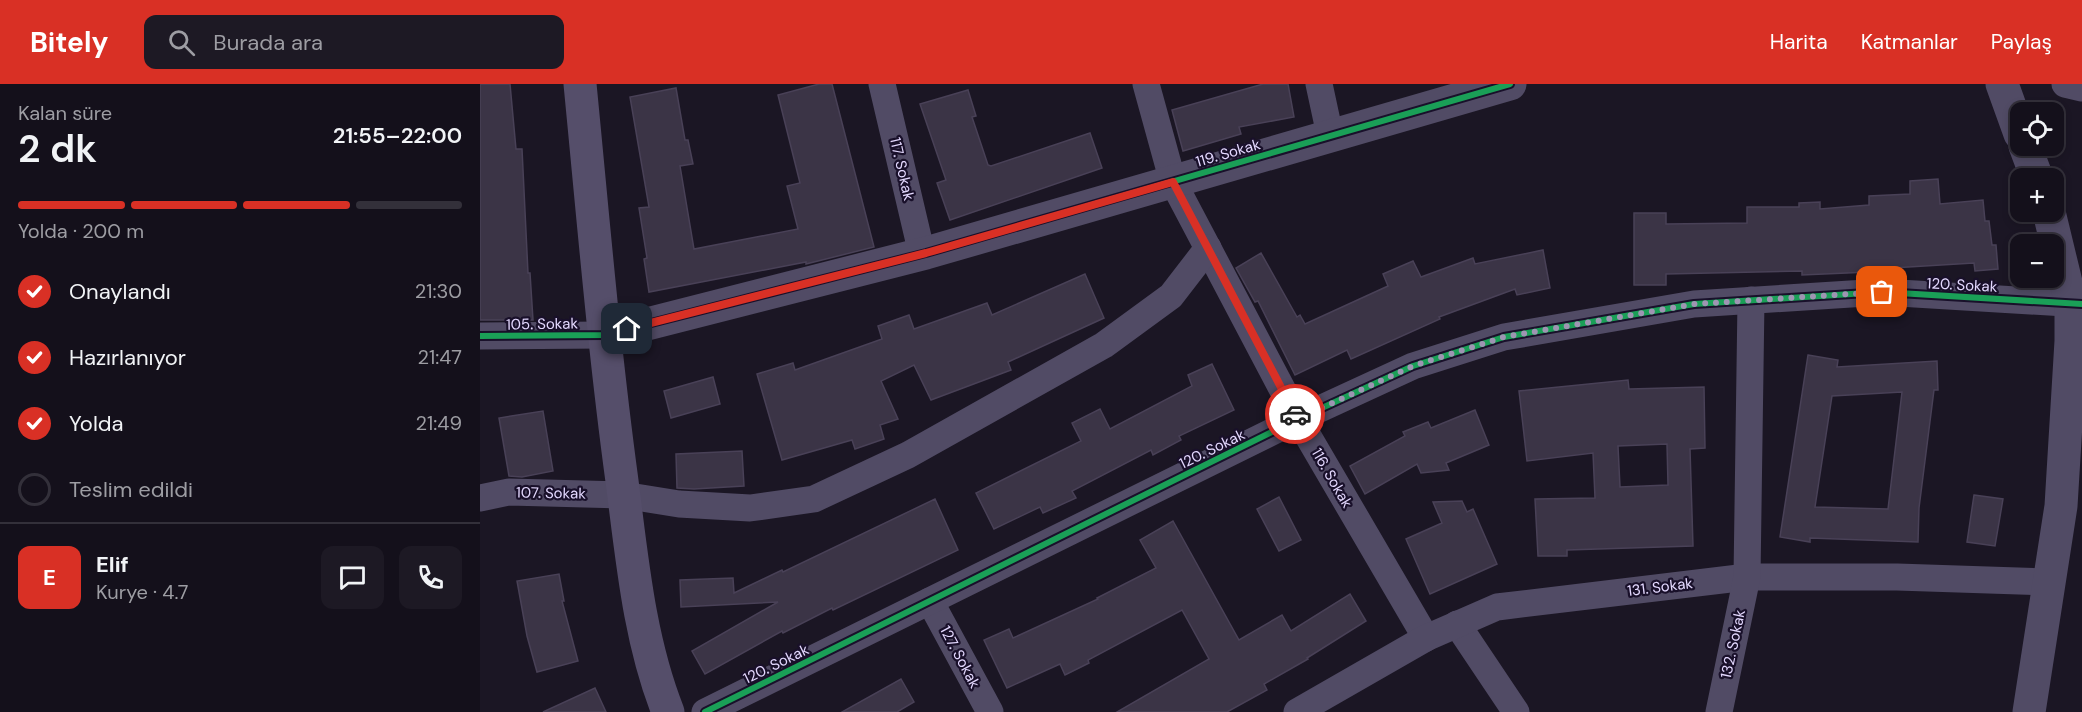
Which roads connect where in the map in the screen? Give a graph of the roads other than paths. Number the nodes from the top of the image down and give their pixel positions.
1 (580, 84) edge
2 (882, 84) edge
3 (1146, 84) edge
4 (1319, 84) edge
5 (1510, 84) edge
6 (2002, 84) edge
7 (2065, 84) edge
8 (2082, 87) edge
9 (1435, 94) edge
10 (2010, 106) edge
11 (1330, 135) junction
12 (1173, 182) junction
13 (2052, 222) edge
14 (1208, 248) junction
15 (922, 254) junction
16 (1751, 300) junction
17 (2077, 304) edge
18 (604, 335) junction
19 (480, 336) edge
20 (1298, 419) junction
21 (623, 495) junction
22 (480, 498) edge
23 (1747, 577) junction
24 (2049, 582) junction
25 (930, 601) junction
26 (1457, 624) junction
27 (1426, 638) junction
28 (668, 712) edge
29 (705, 712) edge
30 (990, 712) edge
31 (1297, 712) edge
32 (1516, 712) edge
33 (1719, 712) edge
34 (2029, 712) edge

1 - 18 main road
2 - 15 street, 117. Sokak
3 - 12 street, 116. Sokak
4 - 11 street
5 - 9 street, 119. Sokak
6 - 10 street
7 - 8 street
9 - 11 street, 119. Sokak
11 - 12 street, 119. Sokak
12 - 14 street, 116. Sokak
12 - 15 street, 119. Sokak
13 - 17 street
14 - 20 street, 116. Sokak
14 - 21 street, 107. Sokak
15 - 18 street, 119. Sokak
16 - 17 street, 120. Sokak
16 - 20 street, 120. Sokak
16 - 23 street, 132. Sokak
17 - 24 street
18 - 19 street, 105. Sokak
18 - 21 main road
20 - 25 street, 120. Sokak
20 - 27 street, 116. Sokak
21 - 22 street, 107. Sokak
21 - 28 main road
23 - 24 street, 131. Sokak
23 - 26 street, 131. Sokak
23 - 33 street, 132. Sokak
24 - 34 street
25 - 29 street, 120. Sokak
25 - 30 street, 127. Sokak
26 - 27 street, 131. Sokak
26 - 32 street
27 - 31 street, 131. Sokak

